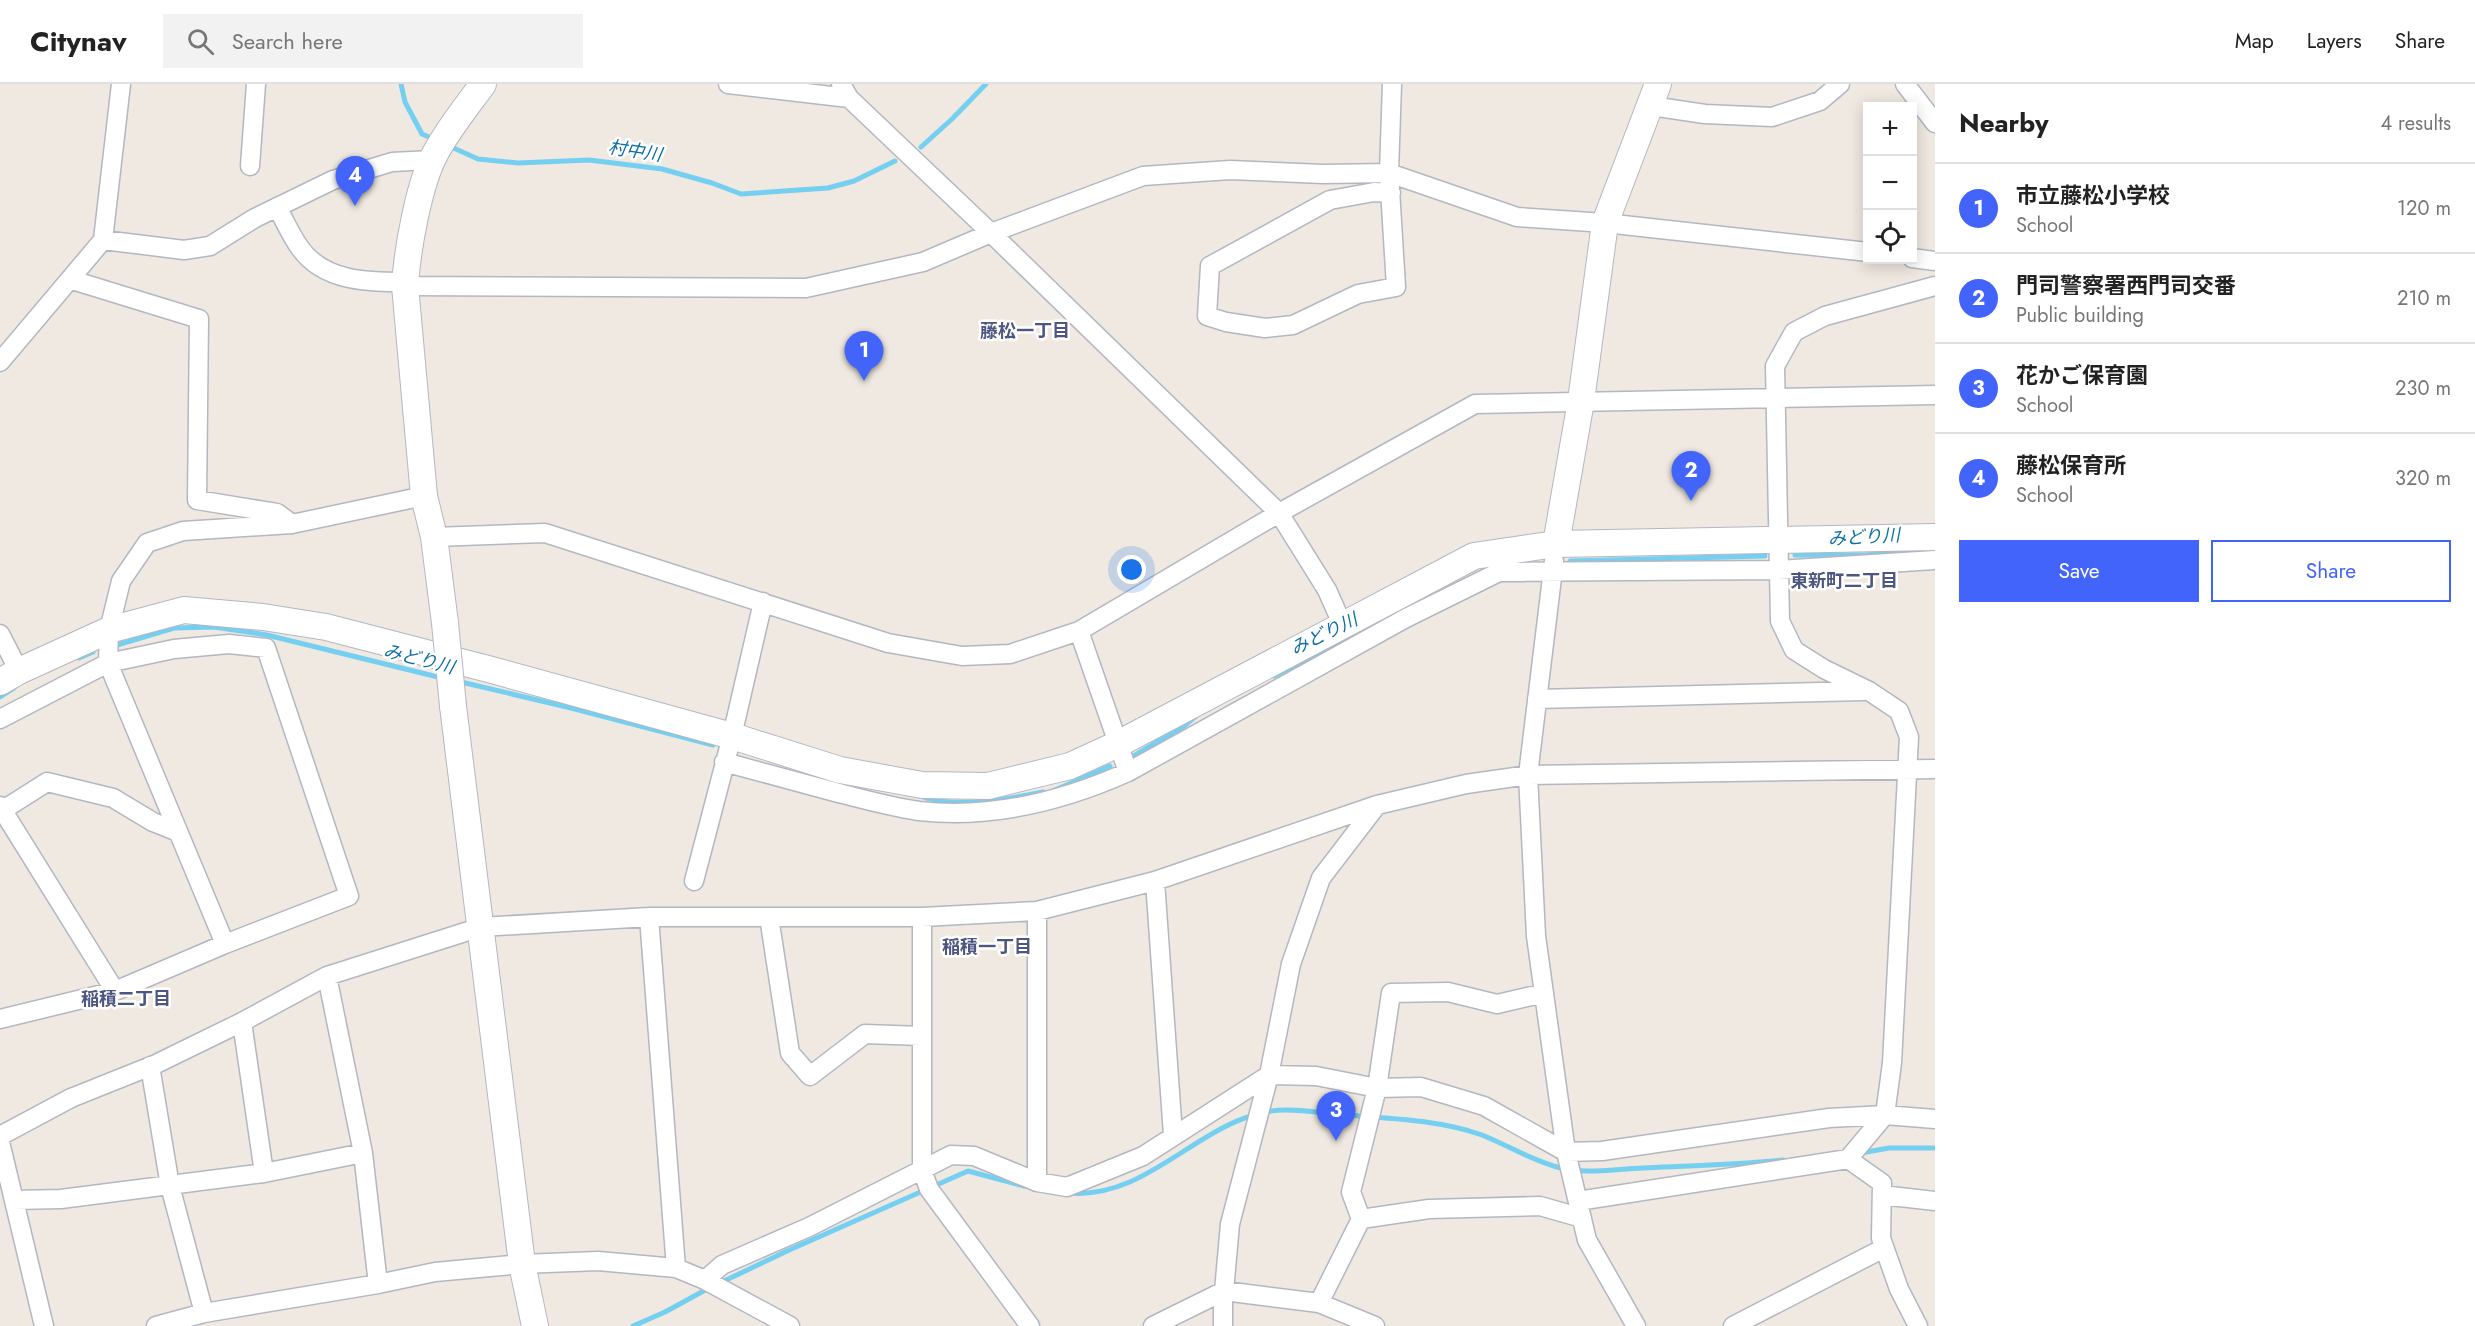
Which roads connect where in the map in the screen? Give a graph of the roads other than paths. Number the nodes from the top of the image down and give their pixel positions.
1 (121, 84) edge
2 (256, 84) edge
3 (483, 84) edge
4 (728, 84) edge
5 (1392, 84) edge
6 (1840, 84) edge
7 (1905, 84) edge
8 (845, 91) edge
9 (1654, 95) edge
10 (1935, 123) edge
11 (439, 148) junction
12 (250, 166) dead end
13 (1389, 173) junction
14 (1391, 192) junction
15 (277, 207) junction
16 (1605, 222) junction
17 (991, 232) junction
18 (104, 240) junction
19 (1863, 251) edge
20 (1917, 259) edge
21 (1935, 261) edge
22 (72, 280) junction
23 (406, 284) junction
24 (1935, 286) edge
25 (0, 362) edge
26 (1935, 395) edge
27 (1776, 399) junction
28 (1581, 401) junction
29 (424, 496) junction
30 (1280, 513) junction
31 (292, 524) junction
32 (435, 537) junction
33 (1935, 537) edge
34 (1779, 540) junction
35 (1556, 544) junction
36 (1935, 560) edge
37 (1778, 570) junction
38 (1553, 571) junction
39 (763, 602) junction
40 (1343, 626) junction
41 (109, 630) junction
42 (1079, 631) junction
43 (0, 634) edge
44 (108, 663) junction
45 (9, 676) edge
46 (1869, 691) junction
47 (1537, 699) junction
48 (0, 719) edge
49 (732, 736) junction
50 (1118, 744) junction
51 (724, 762) junction
52 (1908, 768) junction
53 (1935, 769) edge
54 (1128, 772) junction
55 (1528, 775) junction
56 (1377, 805) junction
57 (1, 808) edge
58 (178, 832) junction
59 (694, 881) dead end
60 (1155, 881) junction
61 (1037, 911) junction
62 (650, 917) junction
63 (769, 917) junction
64 (922, 917) junction
65 (480, 927) junction
66 (225, 944) junction
67 (327, 976) junction
68 (115, 991) junction
69 (1544, 993) junction
70 (0, 1019) edge
71 (242, 1022) junction
72 (922, 1036) junction
73 (150, 1066) junction
74 (1269, 1075) junction
75 (1377, 1088) junction
76 (1885, 1115) junction
77 (1935, 1119) edge
78 (1173, 1135) junction
79 (0, 1136) edge
80 (0, 1142) edge
81 (1566, 1152) junction
82 (363, 1153) junction
83 (1848, 1159) junction
84 (922, 1170) junction
85 (264, 1173) junction
86 (1037, 1182) junction
87 (170, 1186) junction
88 (1882, 1195) junction
89 (14, 1200) junction
90 (1935, 1201) edge
91 (1580, 1209) junction
92 (1361, 1219) junction
93 (1884, 1248) junction
94 (522, 1264) junction
95 (676, 1268) junction
96 (705, 1280) junction
97 (378, 1284) junction
98 (1224, 1292) junction
99 (1319, 1303) junction
100 (204, 1313) junction
101 (1767, 1318) edge
102 (44, 1326) edge
103 (156, 1326) edge
104 (534, 1326) edge
105 (790, 1326) edge
106 (1030, 1326) edge
107 (1153, 1326) edge
108 (1223, 1326) edge
109 (1375, 1326) edge
110 (1636, 1326) edge
111 (1733, 1326) edge
112 (1918, 1326) edge

1 - 18 street
2 - 12 street
3 - 11 street
4 - 8 street
5 - 13 street
6 - 9 street
7 - 10 street
8 - 17 street
9 - 16 street
11 - 15 street
11 - 23 street
13 - 14 street
13 - 16 street
13 - 17 street
14 - 14 street
15 - 18 street
15 - 23 street
16 - 19 street
16 - 28 street
17 - 23 street
17 - 30 street
18 - 22 street
20 - 21 street
22 - 25 street
22 - 31 street
23 - 29 street
24 - 27 street
26 - 27 street
27 - 28 street
27 - 34 street
28 - 30 street
28 - 35 street
29 - 31 street
29 - 32 street
30 - 40 street
30 - 42 street
31 - 41 street
32 - 39 street
32 - 65 street, bridge
33 - 34 street
34 - 35 street
34 - 37 street
35 - 38 street
35 - 40 street
36 - 37 street
37 - 38 street
37 - 46 street
38 - 47 street
38 - 54 street
39 - 42 street
39 - 49 street
40 - 50 street
41 - 44 street
41 - 45 street
41 - 49 street
42 - 50 street
43 - 45 street
44 - 48 street
44 - 58 street
44 - 66 street
46 - 47 street
46 - 52 street
47 - 55 street
49 - 50 street
49 - 51 street
50 - 54 street
51 - 54 street
51 - 59 street
52 - 53 street
52 - 55 street
52 - 76 street
55 - 56 street
55 - 69 street
56 - 60 street
56 - 74 street
57 - 58 street
57 - 68 street
58 - 66 street
60 - 61 street
60 - 78 street
61 - 64 street
61 - 86 street
62 - 63 street
62 - 65 street
62 - 95 street
63 - 64 street
63 - 72 street
64 - 72 street
65 - 67 street
65 - 94 street
66 - 68 street
67 - 71 street
67 - 82 street
68 - 70 street
69 - 75 street
69 - 81 street
71 - 73 street
71 - 85 street
72 - 84 street
73 - 79 street
73 - 87 street
74 - 75 street
74 - 78 street
74 - 98 street
75 - 81 street
75 - 92 street
76 - 77 street
76 - 81 street
76 - 83 street
78 - 86 street
80 - 89 street
81 - 91 street
82 - 85 street
82 - 97 street
83 - 88 street
83 - 91 street
84 - 86 street
84 - 96 street
84 - 106 street
85 - 87 street
87 - 89 street
87 - 100 street
88 - 90 street
88 - 93 street
89 - 102 street
91 - 92 street
91 - 110 street
92 - 99 street
93 - 101 street
93 - 112 street
94 - 95 street
94 - 97 street
94 - 104 street
95 - 96 street
96 - 105 street
97 - 100 street
98 - 99 street
98 - 107 street
98 - 108 street
99 - 109 street
100 - 103 street
101 - 111 street

